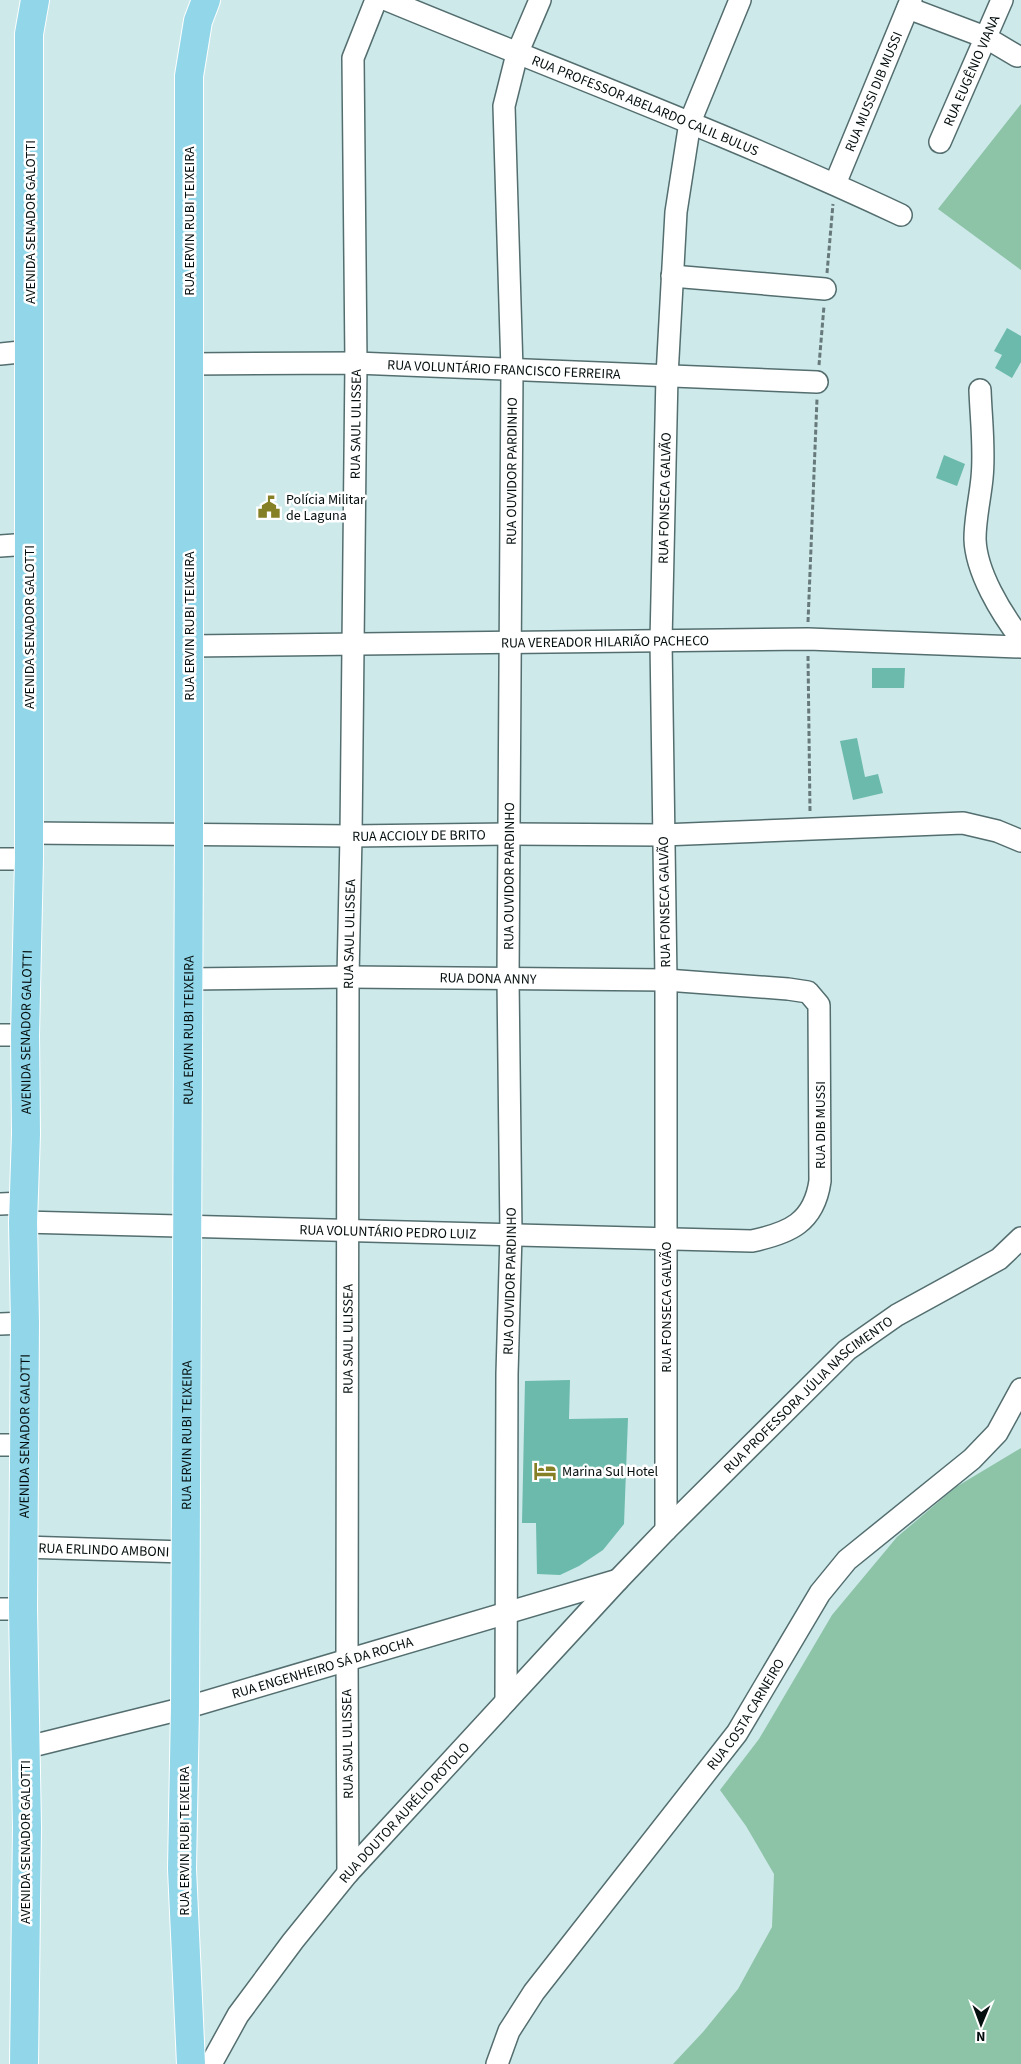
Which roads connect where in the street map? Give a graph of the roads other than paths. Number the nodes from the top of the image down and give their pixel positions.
1 (35, 0) edge
2 (206, 0) edge
3 (376, 0) edge
4 (387, 0) edge
5 (540, 0) edge
6 (740, 0) edge
7 (1002, 0) edge
8 (910, 4) edge
9 (985, 37) junction
10 (517, 54) junction
11 (1017, 56) dead end
12 (690, 122) junction
13 (940, 142) dead end
14 (835, 184) junction
15 (901, 215) dead end
16 (672, 276) junction
17 (825, 289) road end
18 (30, 350) junction
19 (0, 354) edge
20 (189, 364) junction
21 (356, 364) junction
22 (512, 370) junction
23 (668, 376) junction
24 (817, 382) road end
25 (980, 390) dead end
26 (29, 544) junction
27 (0, 546) edge
28 (1021, 639) edge
29 (661, 641) junction
30 (510, 642) junction
31 (352, 644) junction
32 (189, 646) junction
33 (1021, 647) edge
34 (28, 833) junction
35 (509, 834) junction
36 (189, 835) junction
37 (662, 835) junction
38 (351, 836) junction
39 (1021, 841) edge
40 (0, 859) edge
41 (29, 859) junction
42 (348, 977) junction
43 (508, 978) junction
44 (188, 979) junction
45 (666, 980) junction
46 (788, 989) joint
47 (13, 1035) edge
48 (15, 1210) edge
49 (187, 1226) junction
50 (347, 1230) junction
51 (512, 1234) junction
52 (1021, 1238) edge
53 (665, 1240) junction
54 (752, 1242) joint
55 (12, 1324) edge
56 (1021, 1389) edge
57 (12, 1445) edge
58 (666, 1530) junction
59 (23, 1547) junction
60 (185, 1552) junction
61 (618, 1580) junction
62 (11, 1609) edge
63 (505, 1612) junction
64 (347, 1658) junction
65 (506, 1701) junction
66 (185, 1708) junction
67 (24, 1748) junction
68 (348, 1873) junction
69 (24, 2064) edge
70 (191, 2064) edge
71 (211, 2064) edge
72 (497, 2064) edge

1 - 18 main road, AVENIDA SENADOR GALOTTI
2 - 20 main road, RUA ERVIN RUBI TEIXEIRA
3 - 21 street, RUA SAUL ULISSEA
4 - 10 street, RUA PROFESSOR ABELARDO CALIL BULUS
5 - 10 street, RUA OUVIDOR PARDINHO
6 - 12 street, RUA FONSECA GALVÃO
7 - 9 street, RUA EUGÊNIO VIANA
8 - 9 street
8 - 14 street, RUA MUSSI DIB MUSSI
9 - 11 street
9 - 13 street, RUA EUGÊNIO VIANA
10 - 12 street, RUA PROFESSOR ABELARDO CALIL BULUS
10 - 22 street, RUA OUVIDOR PARDINHO
12 - 14 street, RUA PROFESSOR ABELARDO CALIL BULUS
12 - 16 street, RUA FONSECA GALVÃO
14 - 15 street, RUA PROFESSOR ABELARDO CALIL BULUS
16 - 17 street
16 - 23 street, RUA FONSECA GALVÃO
18 - 19 street
18 - 26 main road, AVENIDA SENADOR GALOTTI
20 - 21 street, RUA VOLUNTÁRIO FRANCISCO FERREIRA
20 - 32 main road, RUA ERVIN RUBI TEIXEIRA
21 - 22 street, RUA VOLUNTÁRIO FRANCISCO FERREIRA
21 - 31 street, RUA SAUL ULISSEA
22 - 23 street, RUA VOLUNTÁRIO FRANCISCO FERREIRA
22 - 30 street, RUA OUVIDOR PARDINHO
23 - 24 street, RUA VOLUNTÁRIO FRANCISCO FERREIRA
23 - 29 street, RUA FONSECA GALVÃO
25 - 28 street
26 - 27 street
26 - 34 main road, AVENIDA SENADOR GALOTTI
29 - 30 street, RUA VEREADOR HILARIÃO PACHECO
29 - 33 street, RUA VEREADOR HILARIÃO PACHECO
29 - 37 street, RUA FONSECA GALVÃO
30 - 31 street, RUA VEREADOR HILARIÃO PACHECO
30 - 35 street, RUA OUVIDOR PARDINHO
31 - 32 street, RUA VEREADOR HILARIÃO PACHECO
31 - 38 street, RUA SAUL ULISSEA
32 - 36 main road, RUA ERVIN RUBI TEIXEIRA
34 - 36 street, RUA ACCIOLY DE BRITO
34 - 41 main road, AVENIDA SENADOR GALOTTI
35 - 37 street, RUA ACCIOLY DE BRITO
35 - 38 street, RUA ACCIOLY DE BRITO
35 - 43 street, RUA OUVIDOR PARDINHO
36 - 38 street, RUA ACCIOLY DE BRITO
36 - 44 main road, RUA ERVIN RUBI TEIXEIRA
37 - 39 street, RUA ACCIOLY DE BRITO
37 - 45 street, RUA FONSECA GALVÃO
38 - 42 street, RUA SAUL ULISSEA
40 - 41 street
41 - 47 main road, AVENIDA SENADOR GALOTTI
42 - 43 street, RUA DONA ANNY
42 - 44 street, RUA DONA ANNY
42 - 50 street, RUA SAUL ULISSEA
43 - 45 street, RUA DONA ANNY
43 - 51 street, RUA OUVIDOR PARDINHO
44 - 49 main road, RUA ERVIN RUBI TEIXEIRA
45 - 46 street, RUA DONA ANNY
45 - 53 street, RUA FONSECA GALVÃO
46 - 54 street, RUA DIB MUSSI
47 - 48 main road, AVENIDA SENADOR GALOTTI
48 - 49 street, RUA VOLUNTÁRIO PEDRO LUIZ
48 - 55 main road, AVENIDA SENADOR GALOTTI
49 - 50 street, RUA VOLUNTÁRIO PEDRO LUIZ
49 - 60 main road, RUA ERVIN RUBI TEIXEIRA
50 - 51 street, RUA VOLUNTÁRIO PEDRO LUIZ
50 - 64 street, RUA SAUL ULISSEA
51 - 53 street, RUA VOLUNTÁRIO PEDRO LUIZ
51 - 63 street, RUA OUVIDOR PARDINHO
52 - 58 street, RUA PROFESSORA JÚLIA NASCIMENTO
53 - 54 street, RUA VOLUNTÁRIO PEDRO LUIZ
53 - 58 street, RUA FONSECA GALVÃO
55 - 57 main road, AVENIDA SENADOR GALOTTI
56 - 72 street, RUA COSTA CARNEIRO
57 - 59 main road, AVENIDA SENADOR GALOTTI
58 - 61 street, RUA PROFESSORA JÚLIA NASCIMENTO
59 - 60 street, RUA ERLINDO AMBONI
59 - 62 main road, AVENIDA SENADOR GALOTTI
60 - 66 main road, RUA ERVIN RUBI TEIXEIRA
61 - 63 street, RUA ENGENHEIRO SÁ DA ROCHA
61 - 65 street, RUA DOUTOR AURÉLIO ROTOLO
62 - 67 main road, AVENIDA SENADOR GALOTTI
63 - 64 street, RUA ENGENHEIRO SÁ DA ROCHA
63 - 65 street, RUA OUVIDOR PARDINHO
64 - 66 street, RUA ENGENHEIRO SÁ DA ROCHA
64 - 68 street, RUA SAUL ULISSEA
65 - 68 street, RUA DOUTOR AURÉLIO ROTOLO
66 - 67 street, RUA ENGENHEIRO SÁ DA ROCHA
66 - 70 main road, RUA ERVIN RUBI TEIXEIRA
67 - 69 main road, AVENIDA SENADOR GALOTTI
68 - 71 street, RUA DOUTOR AURÉLIO ROTOLO

